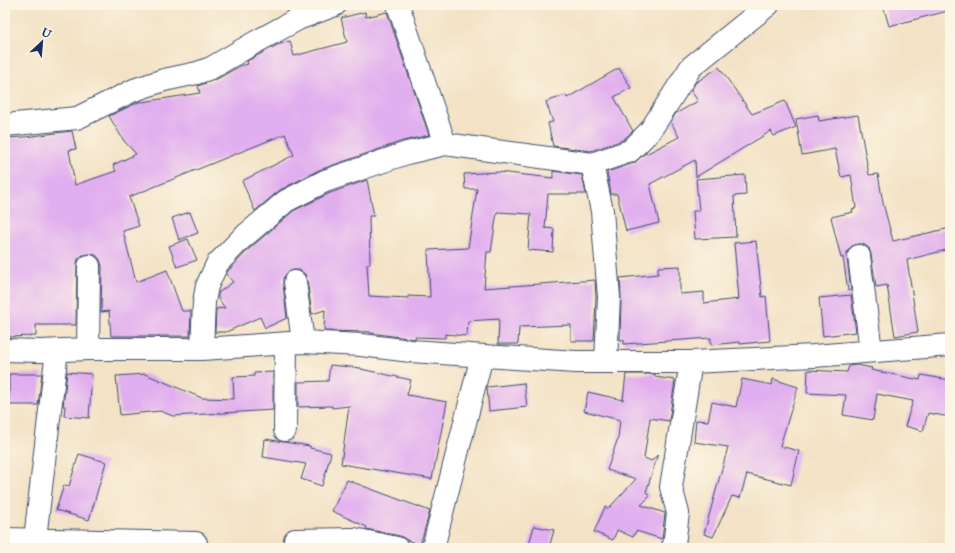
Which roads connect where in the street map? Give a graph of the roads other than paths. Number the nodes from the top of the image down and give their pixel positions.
1 (335, 5) edge
2 (398, 5) edge
3 (768, 5) edge
4 (5, 125) edge
5 (446, 144) junction
6 (592, 164) junction
7 (860, 256) dead end
8 (89, 266) dead end
9 (295, 282) dead end
10 (295, 343) junction
11 (950, 345) edge
12 (88, 349) junction
13 (202, 349) junction
14 (5, 350) edge
15 (57, 350) junction
16 (871, 351) junction
17 (482, 356) junction
18 (606, 362) junction
19 (690, 362) junction
20 (285, 430) dead end
21 (5, 539) edge
22 (35, 539) junction
23 (295, 540) dead end
24 (196, 543) dead end
25 (353, 544) edge
26 (676, 547) edge
27 (397, 548) edge
28 (433, 548) edge

1 - 4 street
2 - 5 street
3 - 6 street
5 - 6 street
5 - 13 street
6 - 18 street
7 - 16 street
8 - 12 street
9 - 10 street
10 - 13 street
10 - 17 street
10 - 20 street
11 - 16 street
12 - 13 street
12 - 15 street
14 - 15 street
15 - 22 street
16 - 19 street
17 - 18 street
17 - 28 street
18 - 19 street
19 - 26 street
21 - 22 street
22 - 24 street
23 - 25 street
25 - 27 street

